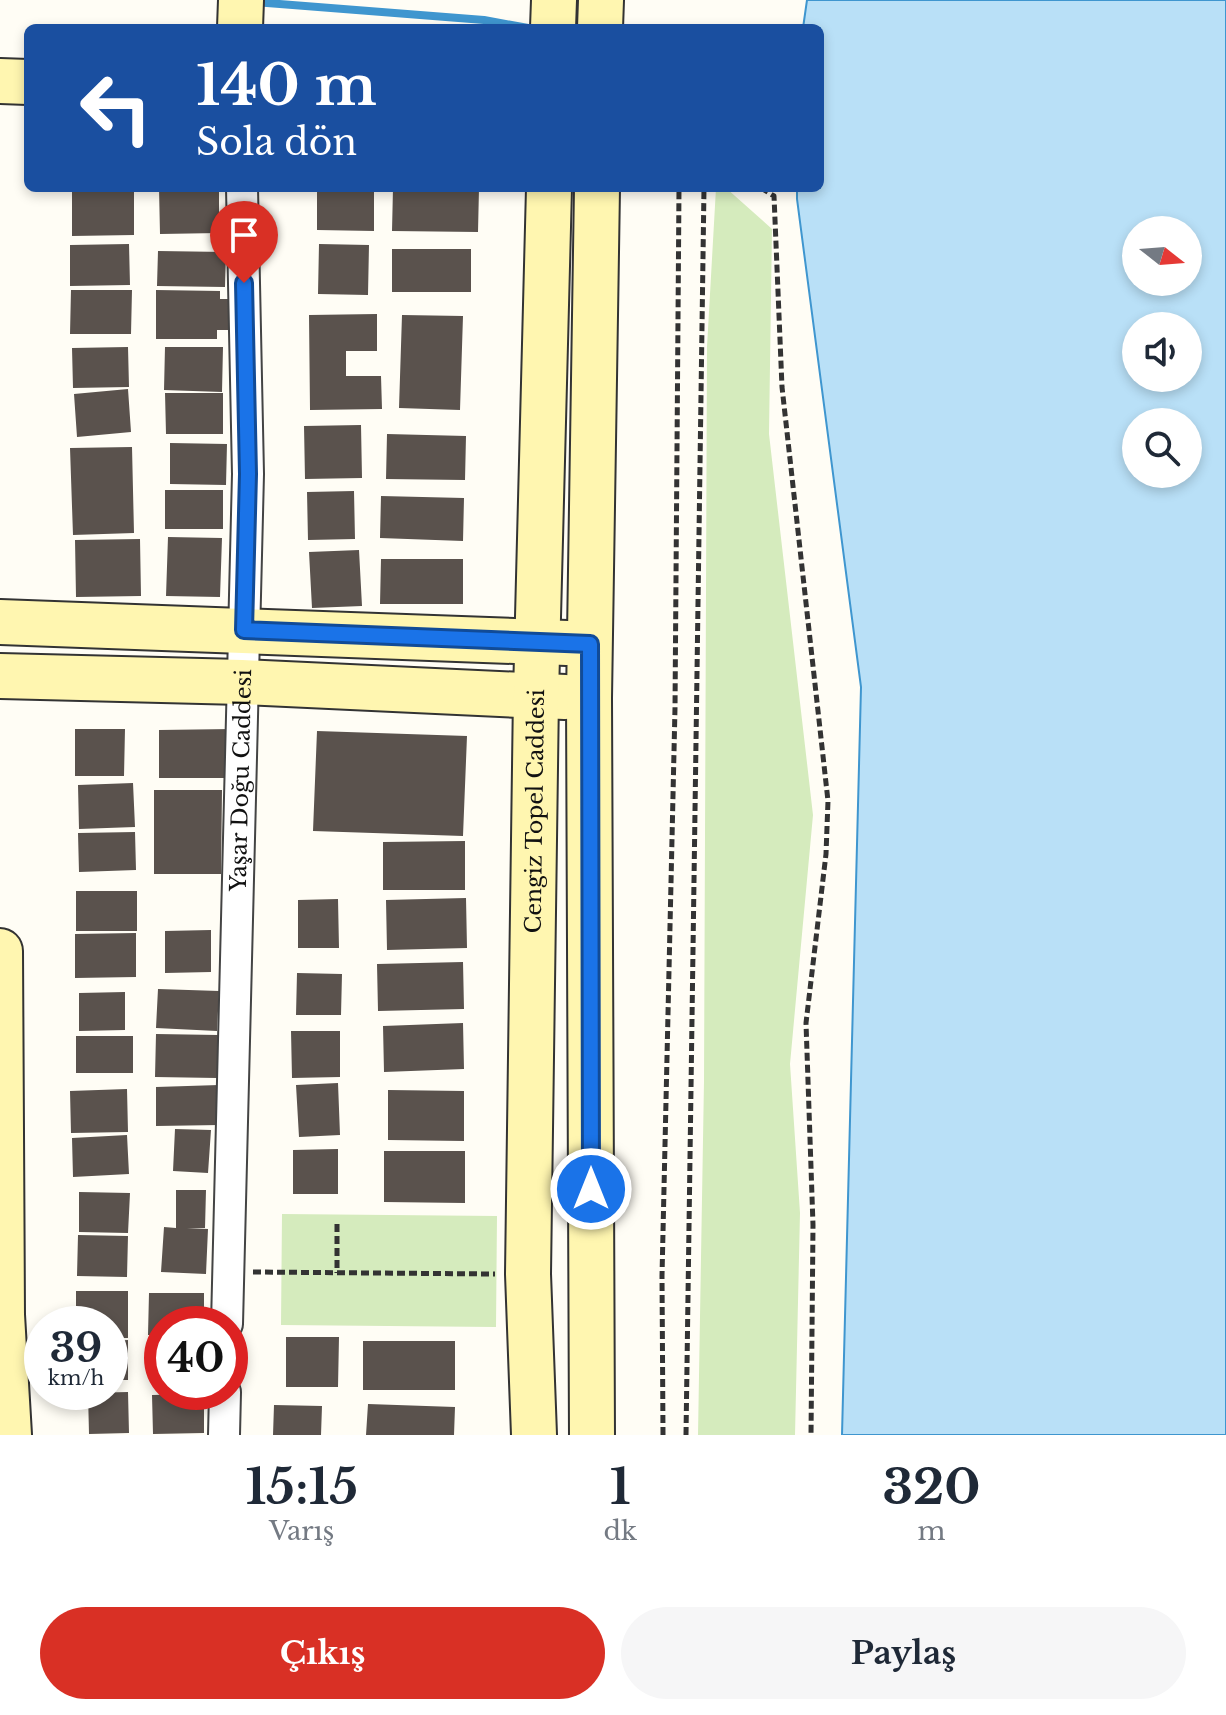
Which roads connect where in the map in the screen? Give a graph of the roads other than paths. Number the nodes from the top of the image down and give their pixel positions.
1 (241, 0) edge
2 (554, 0) edge
3 (601, 0) edge
4 (240, 24) edge
5 (553, 24) edge
6 (600, 24) edge
7 (0, 81) edge
8 (24, 82) edge
9 (242, 192) edge
10 (549, 192) edge
11 (597, 192) edge
12 (0, 622) edge
13 (244, 630) junction
14 (537, 642) junction
15 (590, 644) junction
16 (0, 676) edge
17 (242, 682) junction
18 (536, 695) junction
19 (589, 698) junction
20 (0, 951) edge
21 (1, 1122) edge
22 (227, 1306) edge
23 (1, 1316) edge
24 (225, 1410) edge
25 (9, 1435) edge
26 (224, 1435) edge
27 (534, 1435) edge
28 (592, 1435) edge

1 - 4 street
2 - 5 street
3 - 6 street
7 - 8 street
9 - 13 street, Yaşar Doğu Caddesi
10 - 14 street, Cengiz Topel Caddesi
11 - 15 street
12 - 13 street
13 - 14 street
13 - 17 street, Yaşar Doğu Caddesi
14 - 15 street
14 - 18 street, Cengiz Topel Caddesi
15 - 19 street
16 - 17 street
17 - 18 street
17 - 22 street, Yaşar Doğu Caddesi
18 - 19 street
18 - 27 street, Cengiz Topel Caddesi
19 - 28 street
20 - 21 street
21 - 23 street
23 - 25 street
24 - 26 street

